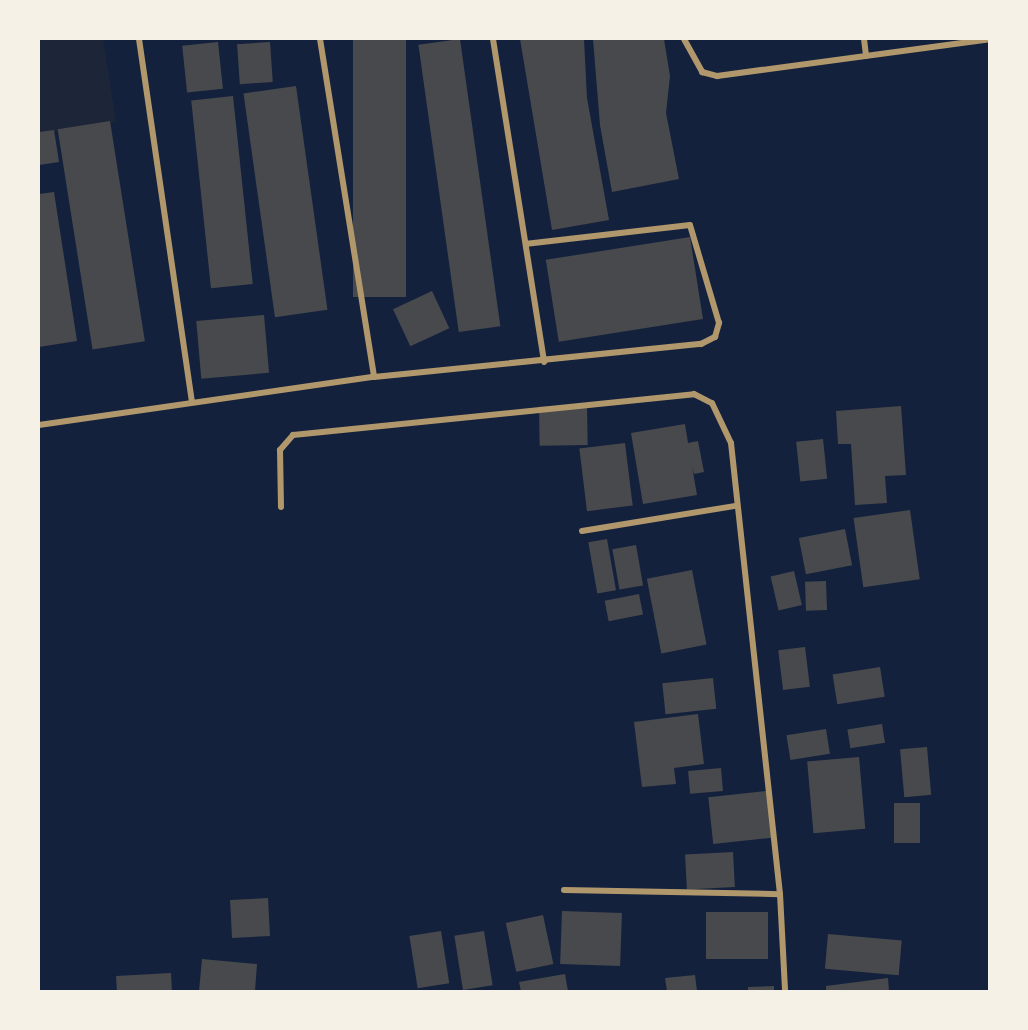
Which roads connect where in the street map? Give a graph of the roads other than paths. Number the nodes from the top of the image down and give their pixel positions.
1 (140, 39) edge
2 (320, 39) edge
3 (493, 39) edge
4 (684, 39) edge
5 (864, 39) edge
6 (989, 39) edge
7 (866, 56) junction
8 (527, 244) junction
9 (544, 362) junction
10 (374, 376) junction
11 (192, 401) junction
12 (39, 425) edge
13 (734, 506) junction
14 (281, 507) dead end
15 (582, 531) dead end
16 (564, 890) dead end
17 (780, 894) junction
18 (785, 991) edge

1 - 11 street
2 - 10 street
3 - 8 street
4 - 7 street
5 - 7 street
6 - 7 street
8 - 9 street
8 - 9 street
9 - 10 street
10 - 11 street
11 - 12 street
13 - 14 street
13 - 15 street
13 - 17 street
16 - 17 street
17 - 18 street

